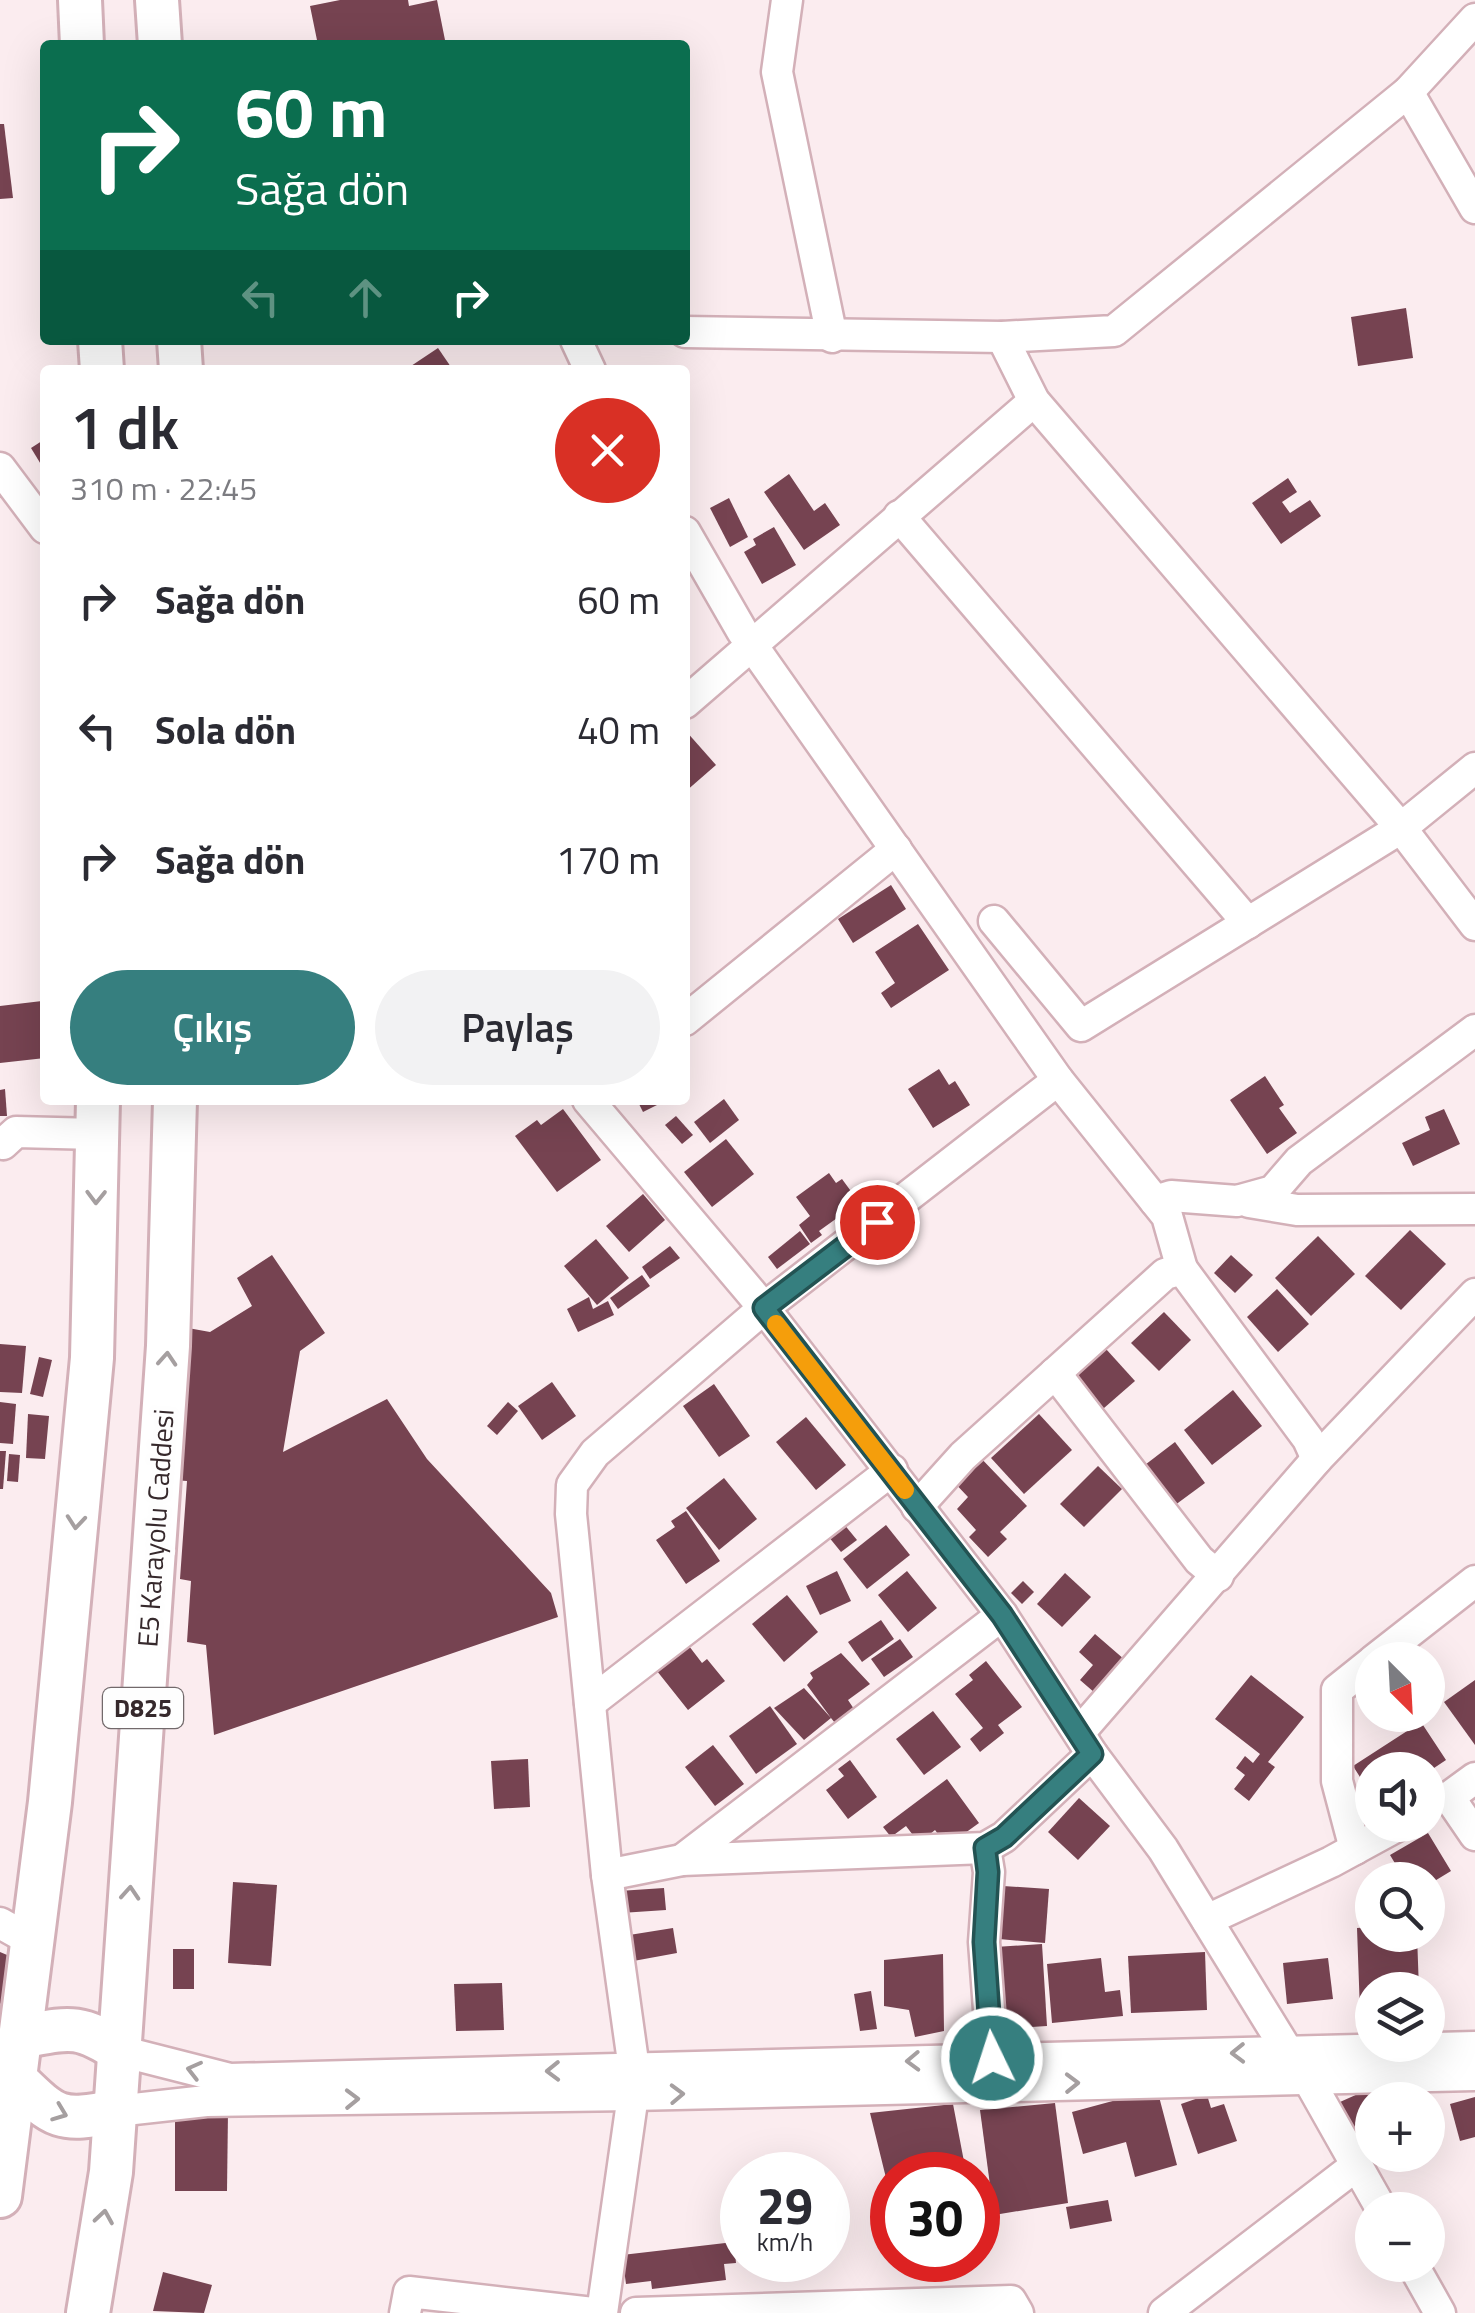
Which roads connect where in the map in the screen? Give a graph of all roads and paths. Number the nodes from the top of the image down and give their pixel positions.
1 (80, 0) edge
2 (157, 0) edge
3 (786, 0) edge
4 (1475, 19) edge
5 (82, 40) edge
6 (160, 40) edge
7 (1408, 92) junction
8 (1475, 208) edge
9 (690, 332) edge
10 (832, 337) junction
11 (1002, 337) junction
12 (1034, 401) junction
13 (0, 468) edge
14 (899, 516) junction
15 (40, 521) edge
16 (690, 541) edge
17 (752, 646) junction
18 (690, 699) edge
19 (1475, 768) edge
20 (1402, 828) junction
21 (896, 849) junction
22 (994, 921) dead end
23 (1248, 923) junction
24 (1475, 926) edge
25 (690, 1016) edge
26 (1475, 1030) edge
27 (1058, 1080) junction
28 (175, 1105) edge
29 (592, 1105) edge
30 (97, 1117) edge
31 (0, 1143) edge
32 (1237, 1200) junction
33 (1154, 1201) junction
34 (1475, 1209) edge
35 (1182, 1270) junction
36 (1475, 1294) edge
37 (764, 1308) junction
38 (1055, 1373) junction
39 (1318, 1459) junction
40 (892, 1470) junction
41 (917, 1507) junction
42 (1218, 1576) junction
43 (1475, 1581) edge
44 (1002, 1615) junction
45 (1398, 1642) edge
46 (1355, 1676) edge
47 (590, 1704) junction
48 (1085, 1744) junction
49 (1475, 1778) edge
50 (1445, 1798) edge
51 (1445, 1809) edge
52 (1475, 1835) edge
53 (1369, 1842) edge
54 (985, 1848) junction
55 (1356, 1849) junction
56 (682, 1860) junction
57 (607, 1875) junction
58 (1207, 1920) junction
59 (16, 1932) edge
60 (20, 2036) junction
61 (1475, 2047) edge
62 (120, 2051) junction
63 (1288, 2052) junction
64 (994, 2072) junction
65 (1475, 2076) edge
66 (15, 2079) junction
67 (1308, 2079) junction
68 (634, 2082) junction
69 (116, 2111) junction
70 (1355, 2161) edge
71 (1355, 2167) edge
72 (0, 2196) edge
73 (1423, 2282) edge
74 (88, 2313) edge
75 (406, 2313) edge
76 (593, 2313) edge
77 (602, 2313) edge
78 (636, 2313) edge
79 (1018, 2313) edge
80 (1164, 2313) edge
81 (1440, 2313) edge

1 - 5 highway
2 - 6 highway
3 - 10 street
4 - 7 street
7 - 8 street
7 - 11 street
9 - 10 street
10 - 11 street
11 - 12 street
12 - 14 street
12 - 20 street
13 - 15 street
14 - 17 street
14 - 23 street
16 - 17 street
17 - 18 street
17 - 21 street
19 - 20 street
20 - 23 street
20 - 24 street
21 - 25 street
21 - 27 street
22 - 23 street
26 - 32 street
27 - 33 street
27 - 37 street
62 -> 28 highway, E5 Karayolu Caddesi / D825
29 - 37 street
30 - 31 street
30 -> 59 highway
32 - 33 street
32 - 34 street
33 - 35 street
35 - 38 street
35 - 39 street
36 - 39 street
37 - 40 street
37 - 47 street
38 - 41 street
38 - 42 street
39 - 42 street
40 - 41 street
40 - 47 street
41 - 44 street
42 - 48 street
43 - 45 street
44 - 48 street
44 - 56 street
46 - 55 street
47 - 57 street
48 - 54 street
48 - 58 street
49 - 50 street
51 - 52 street
53 - 55 street
54 - 56 street
54 - 64 street
55 - 58 street
56 - 57 street
57 - 68 street
58 - 63 street
59 - 60 highway
60 - 62 highway
60 - 66 highway
61 - 63 street
68 -> 62 street
62 - 69 highway, E5 Karayolu Caddesi / D825
63 -> 64 street
63 - 67 street
64 -> 67 street
64 - 68 street
65 - 67 street
66 -> 69 highway
66 - 72 highway
67 - 70 street
69 -> 68 street
68 - 77 street
74 -> 69 highway, E5 Karayolu Caddesi / D825
71 - 80 street
73 - 81 street
75 - 76 street
78 - 79 street

